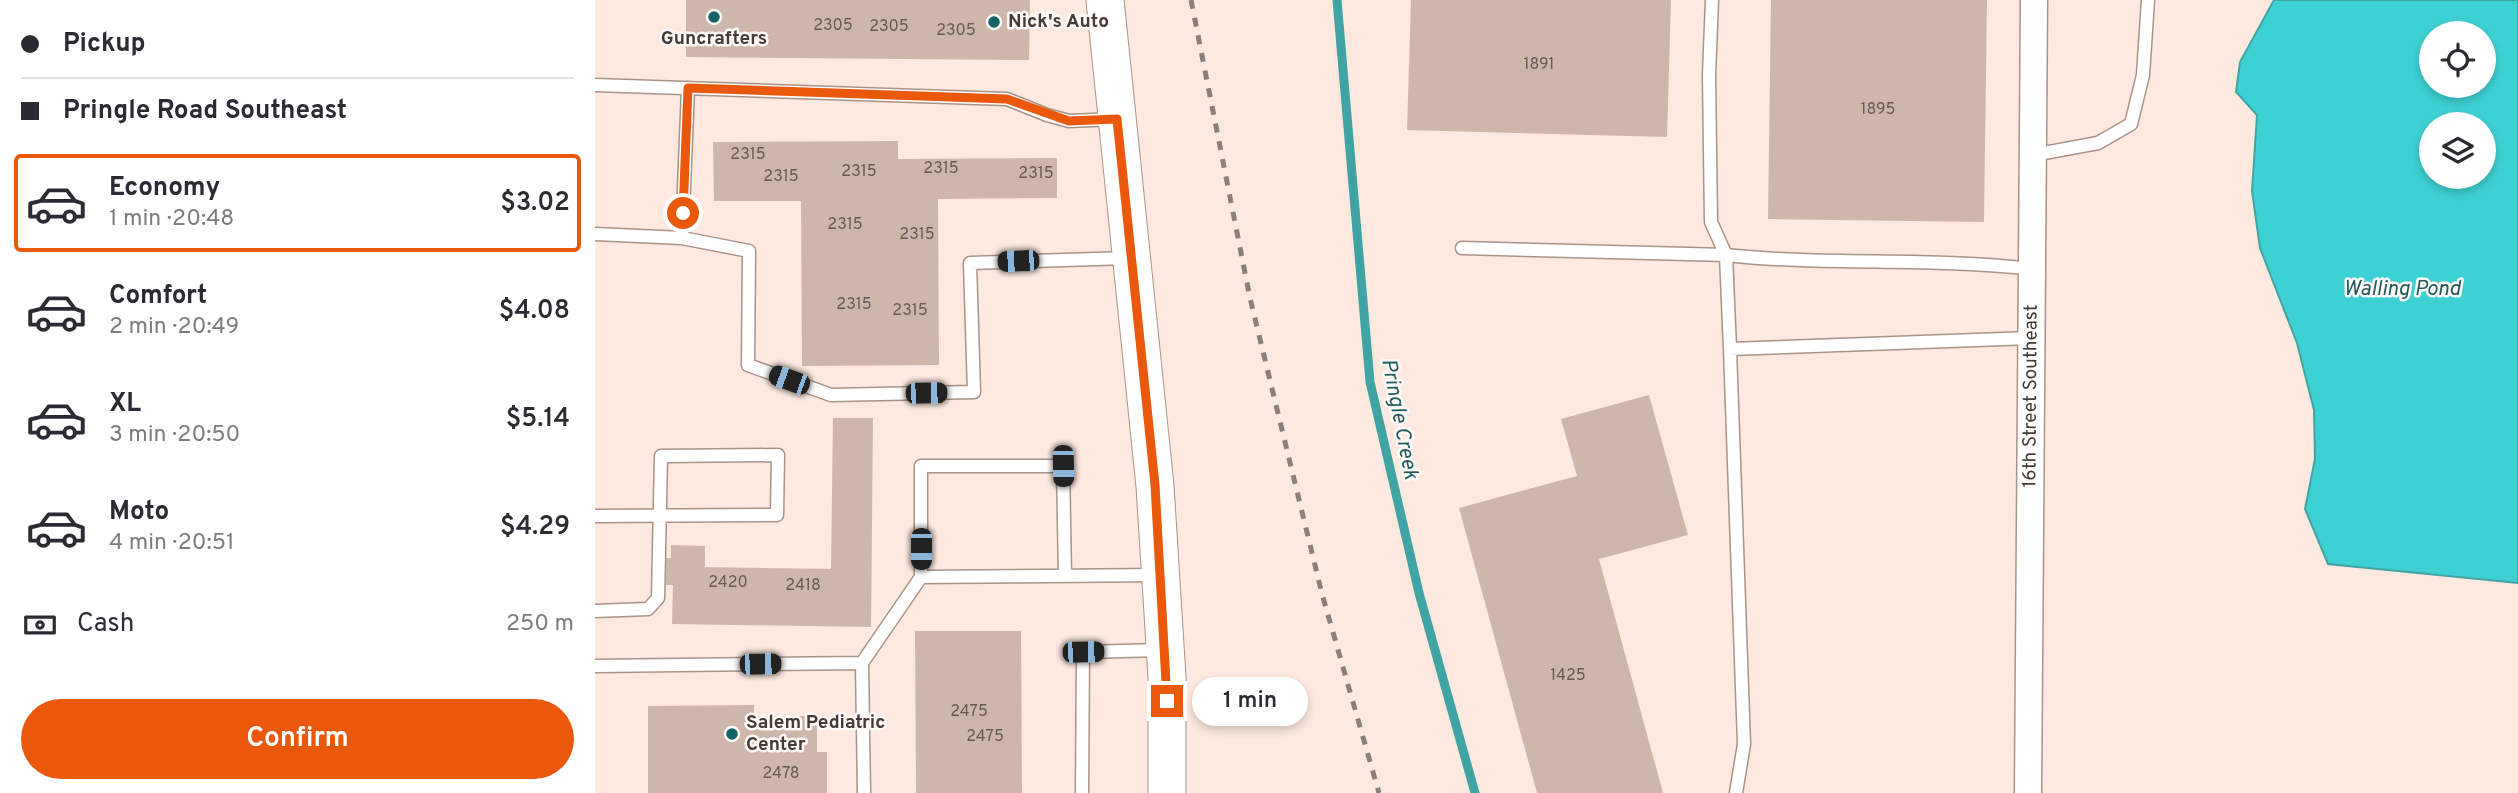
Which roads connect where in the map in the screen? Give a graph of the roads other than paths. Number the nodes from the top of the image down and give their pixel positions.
1 (1105, 0) edge
2 (1712, 0) edge
3 (2034, 0) edge
4 (2148, 0) edge
5 (595, 85) edge
6 (688, 88) junction
7 (1117, 119) junction
8 (2033, 155) junction
9 (595, 234) edge
10 (682, 238) junction
11 (1462, 248) dead end
12 (1726, 255) junction
13 (1132, 258) junction
14 (2032, 269) junction
15 (2032, 338) junction
16 (1730, 349) junction
17 (595, 516) edge
18 (660, 516) junction
19 (1161, 575) junction
20 (1065, 576) junction
21 (921, 577) junction
22 (595, 611) edge
23 (1165, 650) junction
24 (862, 663) junction
25 (595, 666) edge
26 (864, 793) edge
27 (1082, 793) edge
28 (1167, 793) edge
29 (1736, 793) edge
30 (2028, 793) edge

1 - 7 street
2 - 12 lane
3 - 8 street, 16th Street Southeast
4 - 8 lane
5 - 6 lane
6 - 7 lane
6 - 10 lane
7 - 13 street
8 - 14 street, 16th Street Southeast
9 - 10 lane
10 - 13 lane
11 - 12 lane
12 - 14 lane
12 - 16 lane
13 - 19 street
14 - 15 street, 16th Street Southeast
15 - 16 lane
15 - 30 street, 16th Street Southeast
16 - 29 lane
17 - 18 lane
18 - 18 lane
18 - 22 lane
19 - 20 lane
19 - 23 street
20 - 21 lane
20 - 21 lane
21 - 24 lane
23 - 27 lane
23 - 28 street
24 - 25 lane
24 - 26 lane

